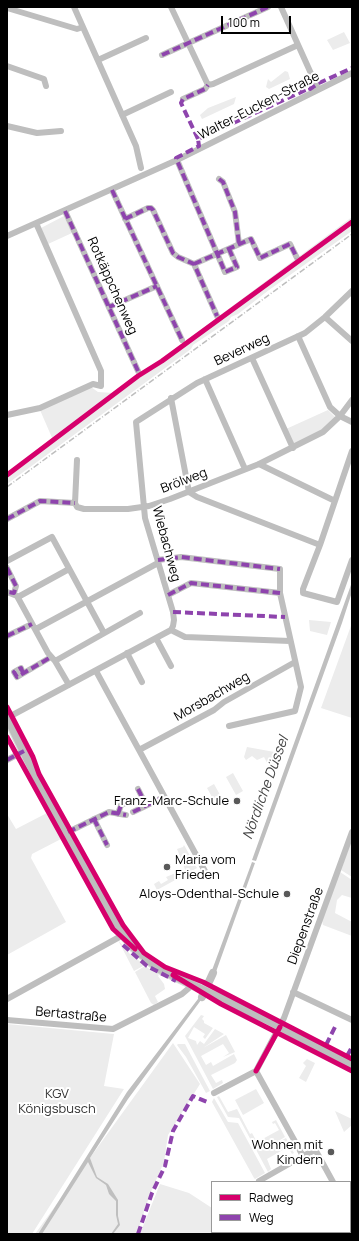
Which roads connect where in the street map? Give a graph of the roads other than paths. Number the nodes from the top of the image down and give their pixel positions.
1 (74, 7) edge
2 (171, 7) edge
3 (268, 7) edge
4 (281, 7) edge
5 (7, 8) edge
6 (83, 27) junction
7 (146, 38) dead end
8 (187, 43) junction
9 (298, 45) junction
10 (162, 55) dead end
11 (98, 60) junction
12 (7, 66) edge
13 (352, 72) edge
14 (208, 85) junction
15 (46, 86) dead end
16 (318, 89) junction
17 (171, 92) dead end
18 (183, 99) dead end
19 (122, 115) junction
20 (7, 126) edge
21 (62, 131) dead end
22 (177, 160) junction
23 (141, 168) dead end
24 (220, 179) dead end
25 (112, 190) junction
26 (65, 211) junction
27 (125, 219) junction
28 (36, 223) junction
29 (7, 236) edge
30 (240, 244) junction
31 (229, 249) junction
32 (218, 254) junction
33 (297, 258) dead end
34 (194, 264) junction
35 (157, 286) junction
36 (352, 291) edge
37 (109, 307) junction
38 (217, 316) dead end
39 (325, 317) junction
40 (298, 336) junction
41 (182, 340) dead end
42 (352, 341) edge
43 (252, 358) junction
44 (138, 371) dead end
45 (205, 379) junction
46 (171, 398) junction
47 (352, 400) edge
48 (7, 415) edge
49 (340, 416) junction
50 (136, 422) joint
51 (352, 422) edge
52 (293, 448) junction
53 (352, 451) edge
54 (77, 460) dead end
55 (259, 464) junction
56 (246, 469) junction
57 (189, 492) junction
58 (335, 501) junction
59 (75, 503) junction
60 (144, 507) junction
61 (7, 519) edge
62 (320, 545) junction
63 (352, 560) edge
64 (7, 561) edge
65 (158, 562) junction
66 (7, 568) edge
67 (69, 570) junction
68 (7, 592) edge
69 (280, 593) junction
70 (16, 595) junction
71 (168, 595) junction
72 (87, 601) junction
73 (140, 613) dead end
74 (34, 627) junction
75 (171, 630) junction
76 (104, 633) junction
77 (7, 636) edge
78 (156, 638) junction
79 (290, 641) junction
80 (127, 654) junction
81 (53, 659) junction
82 (294, 662) junction
83 (171, 666) dead end
84 (96, 671) junction
85 (23, 673) dead end
86 (142, 682) dead end
87 (69, 685) junction
88 (7, 718) edge
89 (229, 726) dead end
90 (7, 728) edge
91 (139, 750) junction
92 (24, 751) junction
93 (7, 760) edge
94 (138, 789) dead end
95 (164, 796) junction
96 (128, 802) dead end
97 (146, 805) junction
98 (133, 812) dead end
99 (118, 814) junction
100 (126, 816) dead end
101 (94, 819) junction
102 (352, 832) edge
103 (66, 833) junction
104 (107, 845) dead end
105 (206, 873) dead end
106 (123, 935) junction
107 (191, 983) junction
108 (293, 992) junction
109 (7, 999) edge
110 (7, 1020) edge
111 (352, 1020) edge
112 (280, 1027) junction
113 (352, 1065) edge
114 (256, 1071) junction
115 (214, 1093) dead end
116 (303, 1156) junction
117 (259, 1181) dead end
118 (332, 1181) edge

1 - 6 street
2 - 8 street
3 - 8 street
4 - 9 street
5 - 6 street
6 - 11 street
7 - 11 street
8 - 10 street
8 - 14 street
9 - 14 street
9 - 16 street
11 - 19 street
12 - 15 street
13 - 16 street, Walter-Eucken-Straße
14 - 18 street
16 - 22 street, Walter-Eucken-Straße
17 - 19 street
19 - 23 street
20 - 21 street
22 - 25 street, Walter-Eucken-Straße
22 - 32 street
24 - 30 street
25 - 26 street, Walter-Eucken-Straße
25 - 27 street
26 - 28 street, Walter-Eucken-Straße
26 - 37 street, Rotkäppchenweg
27 - 34 street
27 - 35 street
28 - 29 street, Walter-Eucken-Straße
28 - 48 street
30 - 31 street
30 - 33 street
31 - 32 street
31 - 32 street
32 - 34 street
34 - 38 street
35 - 37 street
35 - 41 street
36 - 39 street, Beverweg
37 - 44 street, Rotkäppchenweg
39 - 40 street, Beverweg
39 - 42 street
40 - 43 street, Beverweg
40 - 49 street
43 - 45 street, Beverweg
43 - 52 street
45 - 46 street, Beverweg
45 - 56 street
46 - 50 street, Beverweg
46 - 57 street
47 - 49 street, Brölweg
49 - 51 street
49 - 52 street, Brölweg
50 - 60 street, Wiebachweg
52 - 55 street, Brölweg
53 - 58 street
54 - 59 street
55 - 56 street, Brölweg
55 - 58 street
56 - 57 street, Brölweg
57 - 60 street, Brölweg
57 - 62 street
58 - 62 street
59 - 60 street, Brölweg
59 - 61 street, Brölweg
60 - 65 street, Wiebachweg
62 - 63 street
64 - 67 street
65 - 69 street
65 - 71 street, Wiebachweg
65 - 72 street
66 - 70 street
67 - 70 street
67 - 72 street
68 - 70 street
69 - 71 street
69 - 79 street
70 - 74 street
71 - 75 street, Wiebachweg
72 - 74 street
72 - 76 street
73 - 76 street
74 - 77 street
74 - 81 street
75 - 78 street
75 - 79 street
76 - 81 street
78 - 80 street
78 - 83 street
79 - 82 street
80 - 84 street
80 - 86 street
81 - 85 street
81 - 87 street
82 - 89 street
82 - 91 street, Morsbachweg
84 - 87 street
84 - 91 street
87 - 88 street
88 - 92 main road
90 - 92 main road
91 - 95 street
92 - 93 street
92 - 103 main road
94 - 97 street
95 - 97 street
95 - 105 street
96 - 99 street
97 - 98 street
99 - 100 street
99 - 101 street
101 - 103 street
101 - 104 street
102 - 108 street, Diepenstraße
103 - 106 main road
106 - 107 main road
106 - 109 street
107 - 110 street, Bertastraße
107 - 112 main road
108 - 111 street
108 - 112 street, Diepenstraße
112 - 113 main road
112 - 114 street, Diepenstraße
114 - 115 street
114 - 116 street
116 - 117 street
116 - 118 street

